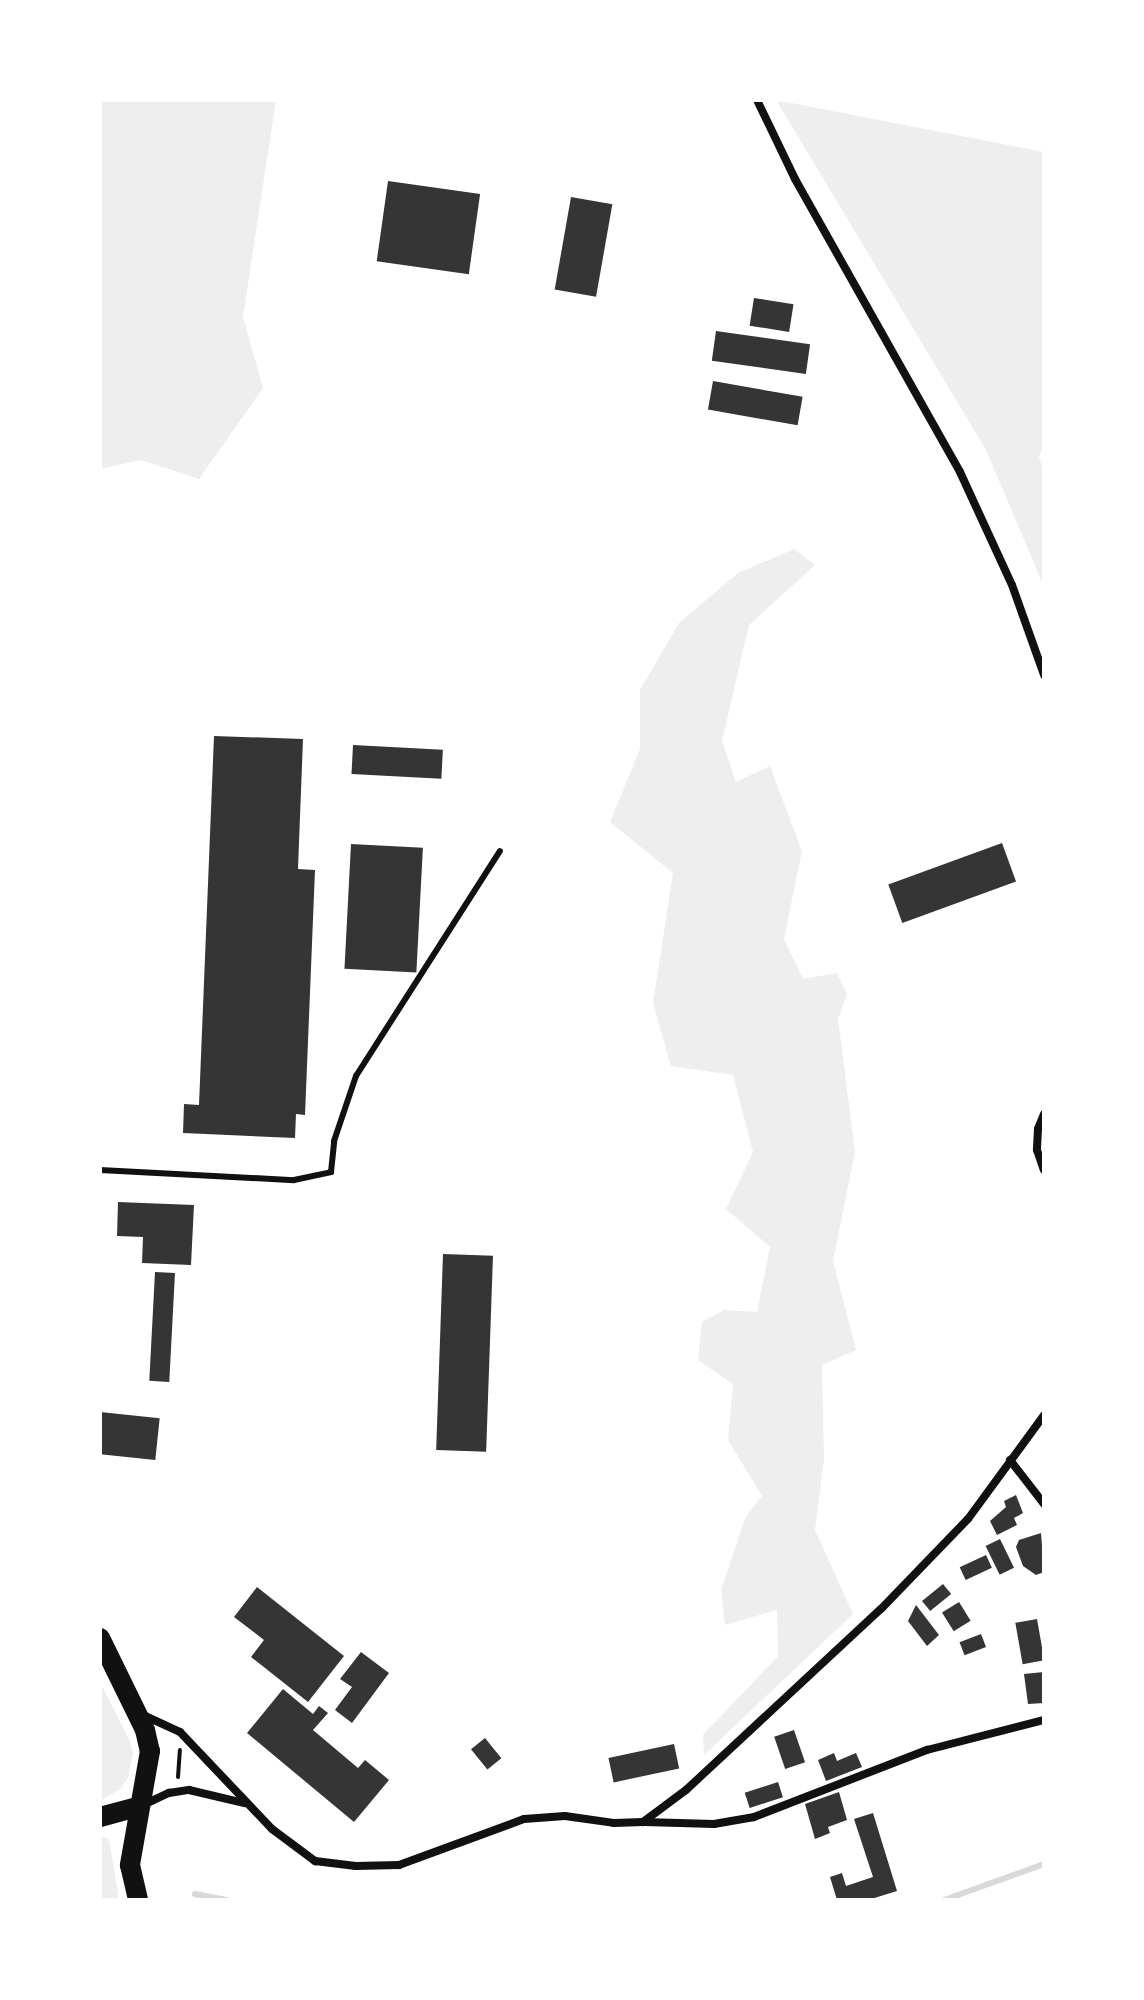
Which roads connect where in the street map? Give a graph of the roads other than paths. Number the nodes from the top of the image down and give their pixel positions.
1 (757, 100) edge
2 (1044, 675) edge
3 (500, 851) dead end
4 (1044, 1114) edge
5 (100, 1170) edge
6 (1044, 1170) edge
7 (1044, 1415) edge
8 (1010, 1460) junction
9 (1044, 1504) edge
10 (100, 1638) edge
11 (134, 1711) junction
12 (1044, 1720) edge
13 (245, 1803) junction
14 (138, 1807) junction
15 (100, 1817) edge
16 (643, 1822) junction
17 (138, 1900) edge

1 - 2 street
3 - 5 lane
4 - 6 street
7 - 8 street
8 - 9 street
8 - 16 street
10 - 11 main road
11 - 13 street
11 - 14 main road
12 - 16 street
13 - 14 street
13 - 16 street
14 - 15 main road
14 - 17 main road

